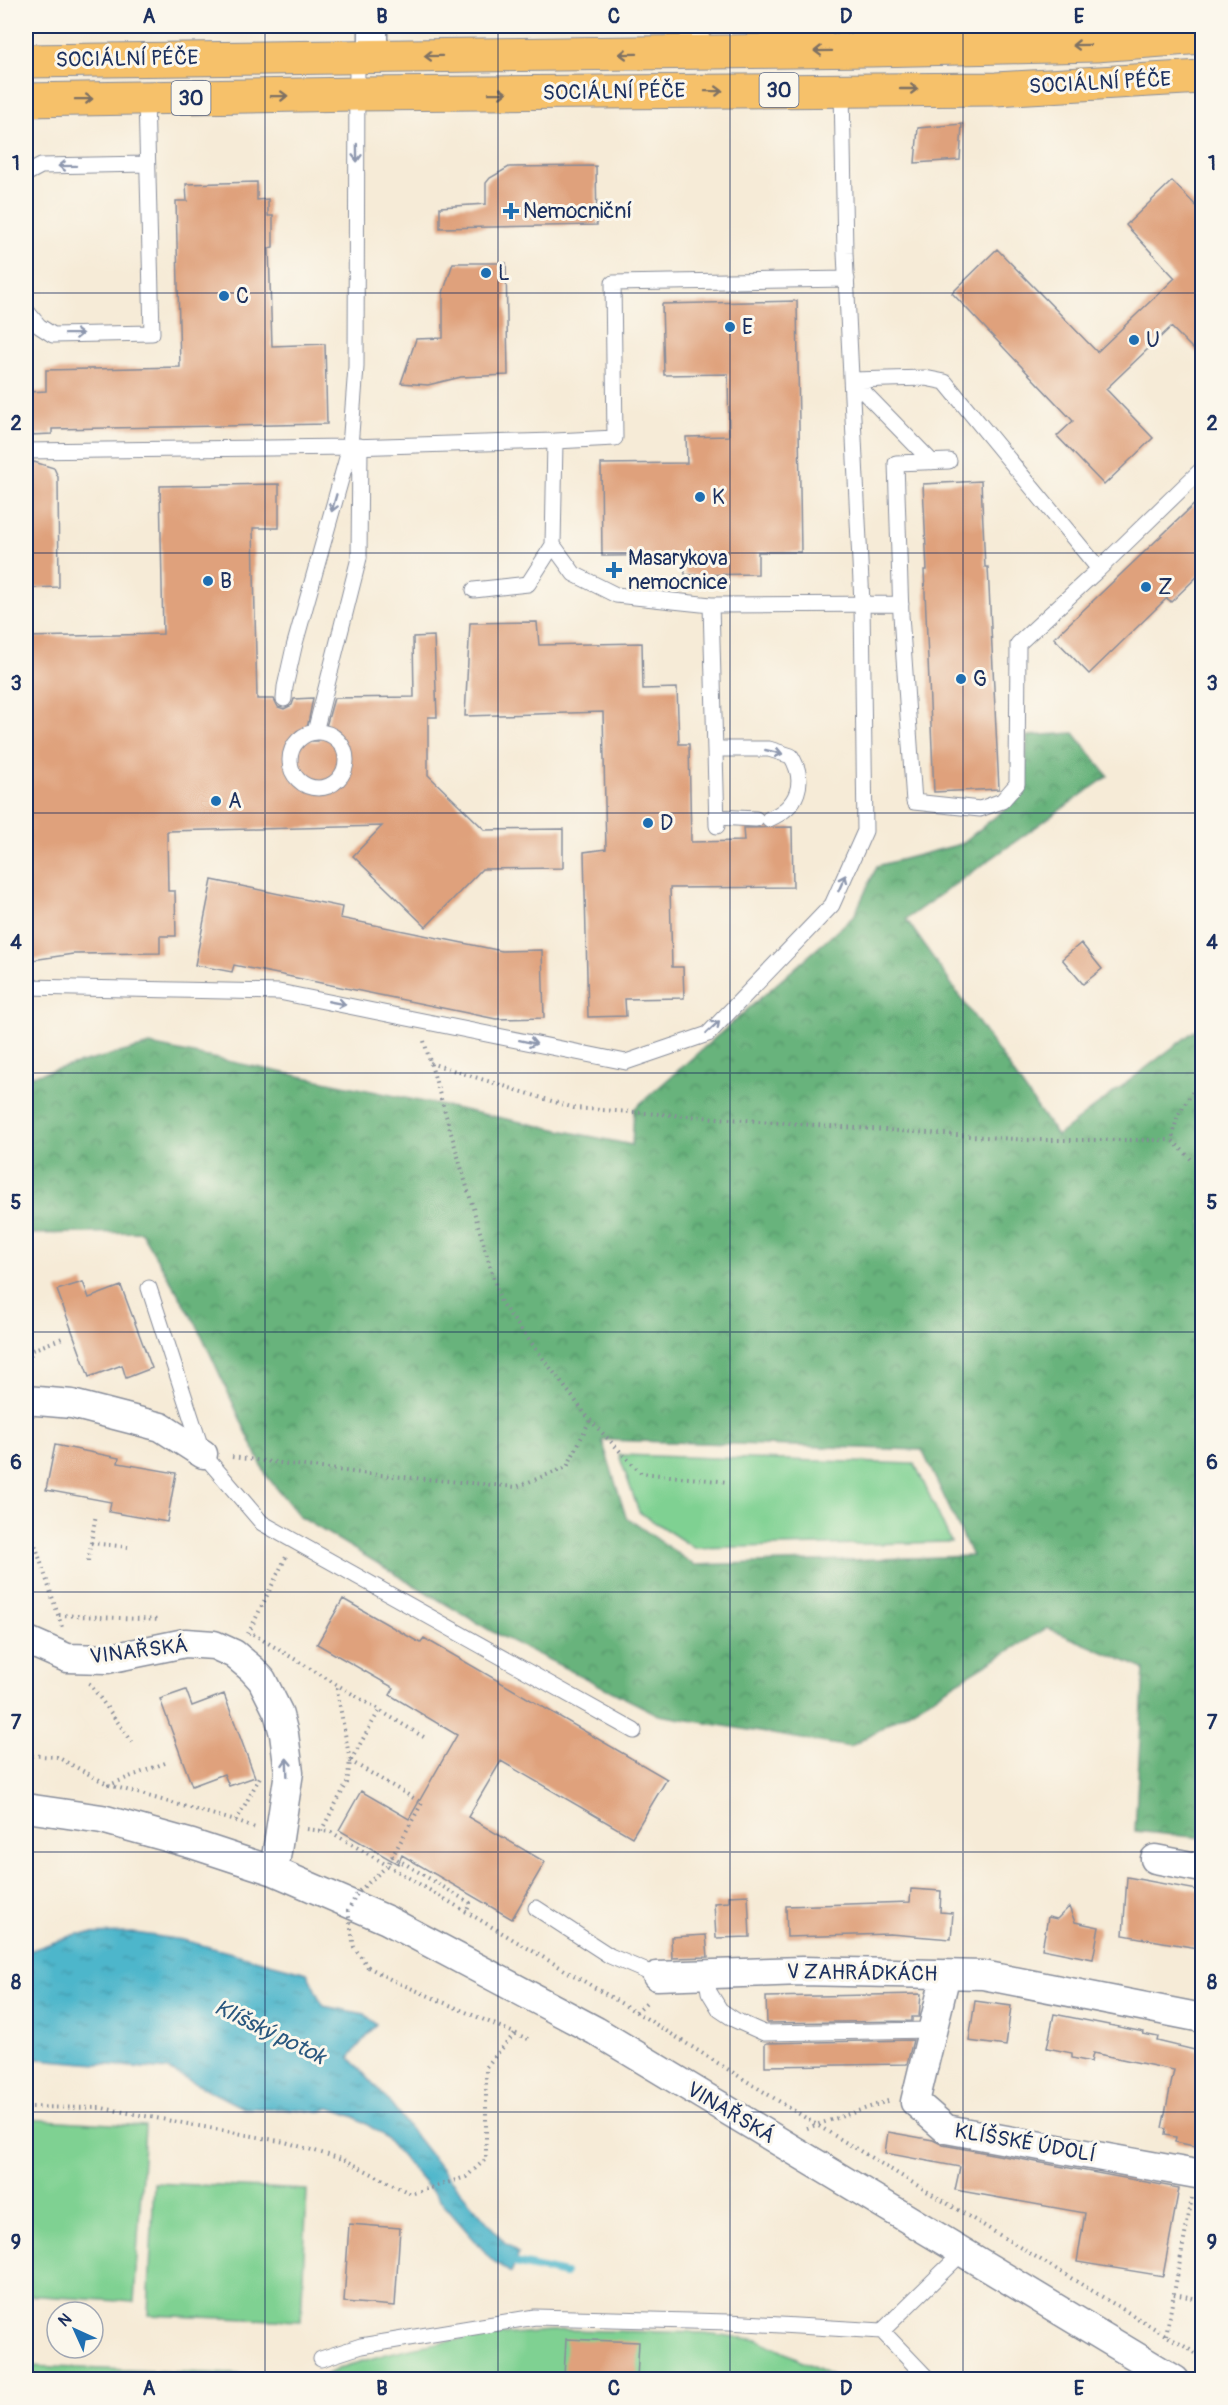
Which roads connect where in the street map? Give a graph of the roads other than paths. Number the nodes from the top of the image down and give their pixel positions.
1 (1188, 34) edge
2 (877, 38) edge
3 (695, 39) edge
4 (368, 46) edge
5 (26, 61) edge
6 (1203, 77) edge
7 (842, 89) junction
8 (356, 94) junction
9 (146, 98) junction
10 (26, 100) edge
11 (147, 164) junction
12 (26, 174) edge
13 (847, 279) junction
14 (26, 310) edge
15 (852, 380) junction
16 (555, 441) junction
17 (355, 446) junction
18 (26, 451) edge
19 (949, 461) dead end
20 (932, 462) junction
21 (1203, 469) edge
22 (553, 545) junction
23 (1099, 569) junction
24 (474, 590) dead end
25 (862, 603) junction
26 (901, 604) junction
27 (711, 605) junction
28 (284, 699) dead end
29 (315, 732) dead end
30 (716, 749) junction
31 (26, 987) edge
32 (149, 1288) dead end
33 (26, 1400) edge
34 (203, 1454) junction
35 (26, 1640) edge
36 (634, 1731) dead end
37 (26, 1808) edge
38 (1155, 1859) dead end
39 (1203, 1868) edge
40 (274, 1871) junction
41 (536, 1908) dead end
42 (706, 1974) junction
43 (946, 1974) junction
44 (657, 1976) joint
45 (1203, 2018) edge
46 (931, 2030) junction
47 (1200, 2174) edge
48 (963, 2252) junction
49 (882, 2331) junction
50 (321, 2359) dead end
51 (929, 2379) edge
52 (1175, 2379) edge

1 -> 2 main road, SOCIÁLNÍ PÉČE / 30
2 -> 3 main road, SOCIÁLNÍ PÉČE / 30
3 -> 4 main road, SOCIÁLNÍ PÉČE / 30
4 - 5 main road, SOCIÁLNÍ PÉČE / 30
4 - 8 lane
7 -> 6 main road, SOCIÁLNÍ PÉČE / 30
8 -> 7 main road, SOCIÁLNÍ PÉČE / 30
7 - 13 lane
9 -> 8 main road, SOCIÁLNÍ PÉČE / 30
8 -> 17 lane
10 -> 9 main road, SOCIÁLNÍ PÉČE / 30
9 - 11 lane
11 -> 12 lane
14 -> 11 lane
13 - 15 lane
13 - 16 lane
15 - 20 lane
15 - 23 lane
15 - 25 lane
16 - 17 lane
16 - 22 lane
17 - 18 lane
17 -> 28 lane
17 - 29 lane, bridge
19 - 20 lane
20 - 26 lane
21 - 23 lane
22 - 24 lane
22 - 27 lane
23 - 26 lane
25 - 26 lane
25 - 27 lane
31 -> 25 lane
27 - 30 lane
30 -> 30 lane
32 - 34 lane
33 - 34 street
34 - 36 lane
40 -> 35 street, VINAŘSKÁ
37 - 40 street, VINAŘSKÁ
38 - 39 street
40 - 48 street, VINAŘSKÁ
41 - 44 lane, V ZAHRÁDKÁCH
42 - 43 street, V ZAHRÁDKÁCH
42 - 44 street, V ZAHRÁDKÁCH
42 - 46 lane
43 - 45 street, V ZAHRÁDKÁCH
43 - 46 street
46 - 47 street, KLÍŠSKÉ ÚDOLÍ
48 - 49 lane
48 - 52 street, VINAŘSKÁ
49 - 50 lane
49 - 51 lane

